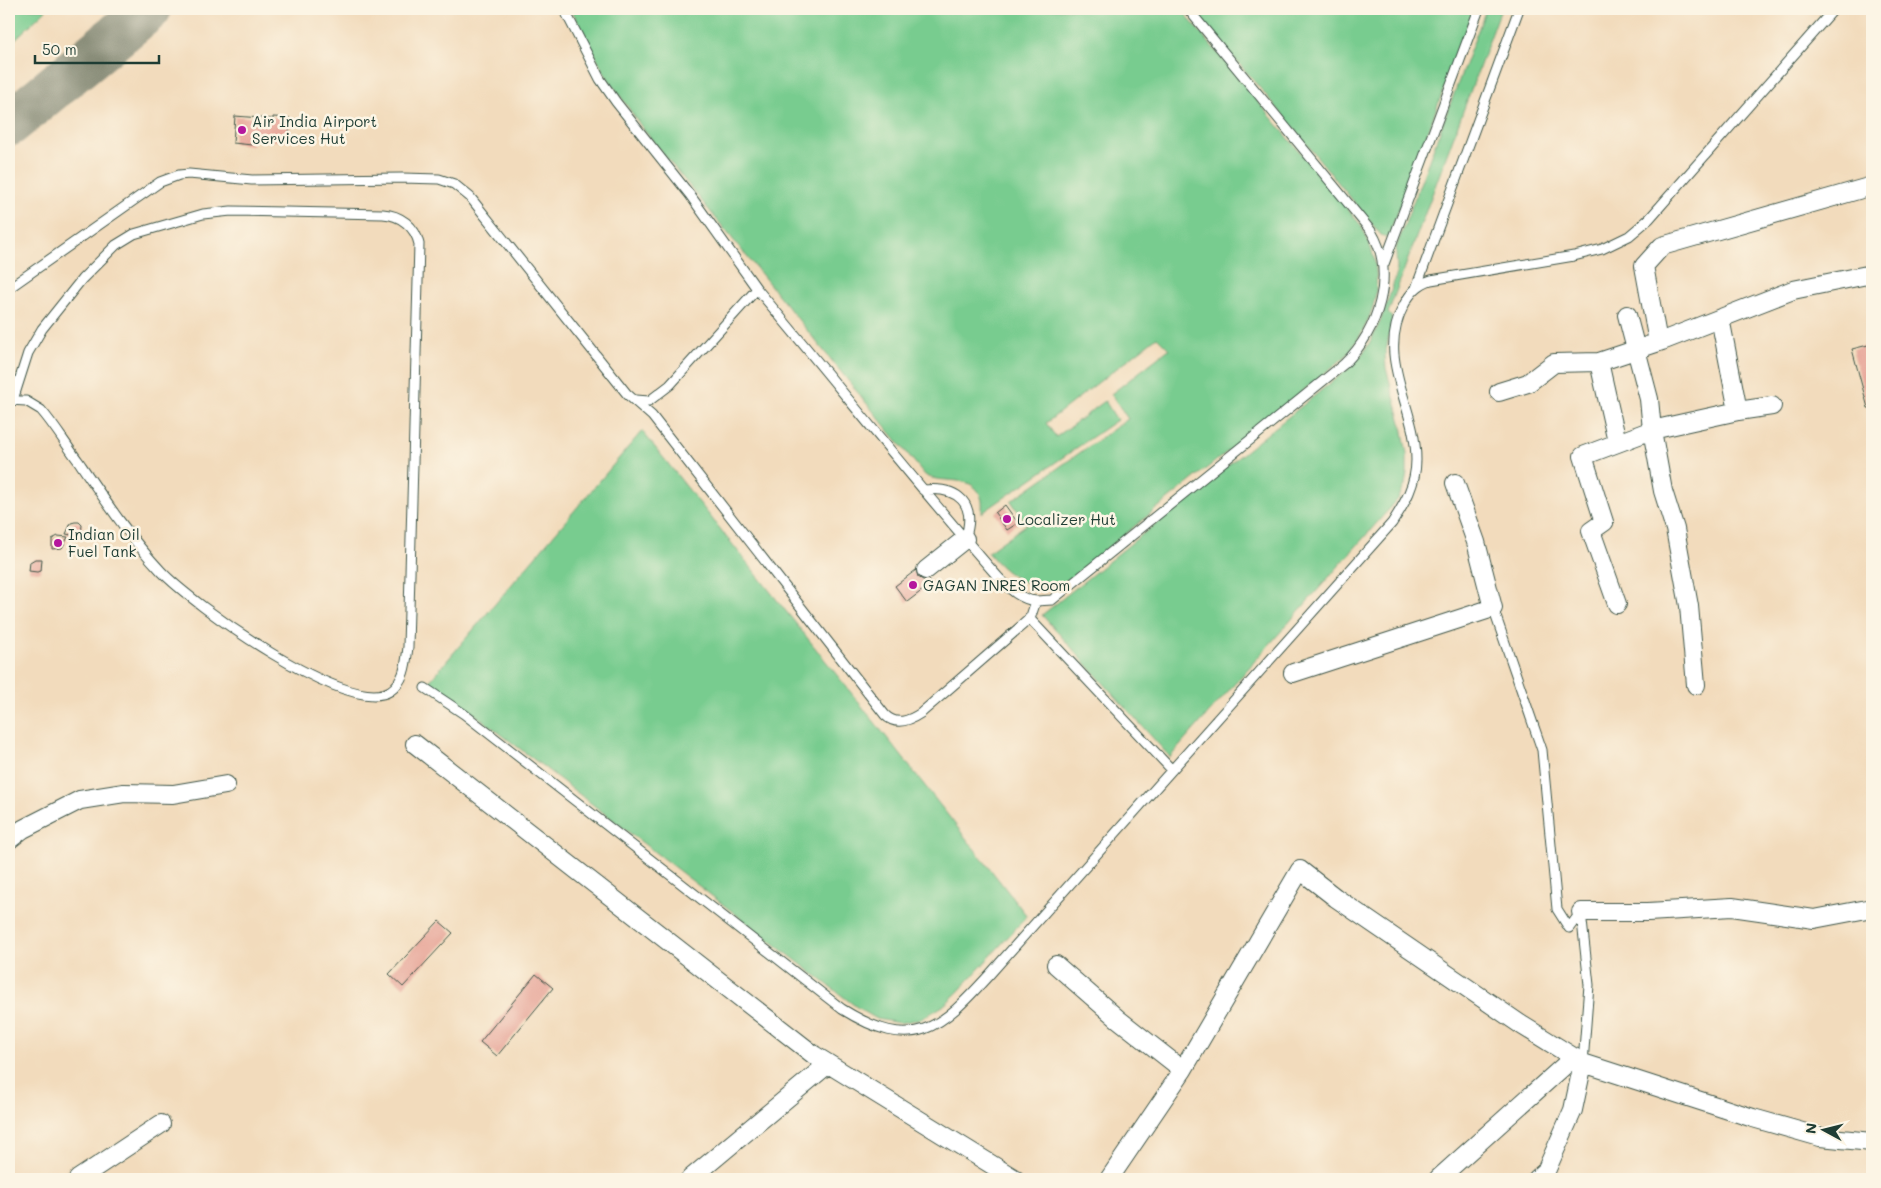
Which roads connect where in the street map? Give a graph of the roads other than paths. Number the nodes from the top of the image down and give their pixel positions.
1 (564, 9) edge
2 (1188, 9) edge
3 (1479, 9) edge
4 (1519, 9) edge
5 (1834, 9) edge
6 (1872, 186) edge
7 (1383, 266) junction
8 (1872, 274) edge
9 (9, 288) edge
10 (1415, 288) junction
11 (757, 290) junction
12 (1627, 315) dead end
13 (1720, 318) junction
14 (1658, 342) junction
15 (1637, 349) junction
16 (1599, 362) junction
17 (1499, 392) dead end
18 (633, 399) junction
19 (11, 400) edge
20 (1772, 406) dead end
21 (1738, 411) junction
22 (1652, 430) junction
23 (1617, 442) junction
24 (1455, 483) dead end
25 (923, 490) junction
26 (965, 539) junction
27 (926, 570) dead end
28 (1036, 602) junction
29 (1617, 604) dead end
30 (1493, 608) junction
31 (1029, 618) junction
32 (1292, 673) dead end
33 (1696, 685) dead end
34 (424, 688) dead end
35 (415, 744) dead end
36 (1172, 770) junction
37 (226, 785) dead end
38 (9, 840) edge
39 (1872, 908) edge
40 (1581, 912) junction
41 (1056, 965) dead end
42 (1579, 1060) junction
43 (828, 1064) junction
44 (1183, 1070) junction
45 (161, 1124) dead end
46 (1872, 1142) edge
47 (78, 1179) edge
48 (690, 1179) edge
49 (1015, 1179) edge
50 (1109, 1179) edge
51 (1438, 1179) edge
52 (1536, 1179) edge

1 - 11 lane
2 - 7 lane
3 - 7 lane
4 - 10 lane
5 - 10 lane
6 - 14 street
7 - 28 lane
8 - 13 street
9 - 18 lane
10 - 36 lane
11 - 18 lane
11 - 25 lane
12 - 15 street
13 - 14 street
13 - 21 street
14 - 15 street
15 - 16 street
15 - 22 street
16 - 17 street
16 - 23 street
18 - 31 lane
19 - 19 lane
20 - 21 street
21 - 22 street
22 - 23 street
22 - 33 street
23 - 29 street
24 - 30 street
25 - 26 lane
25 - 26 lane
26 - 27 street
26 - 28 lane
28 - 31 lane
30 - 32 street
30 - 40 lane
31 - 36 lane
34 - 36 lane
35 - 43 street
37 - 38 street
39 - 40 street
40 - 42 lane
41 - 44 street
42 - 44 street
42 - 46 street
42 - 51 street
42 - 52 street
43 - 48 street
43 - 49 street
44 - 50 street
45 - 47 street

